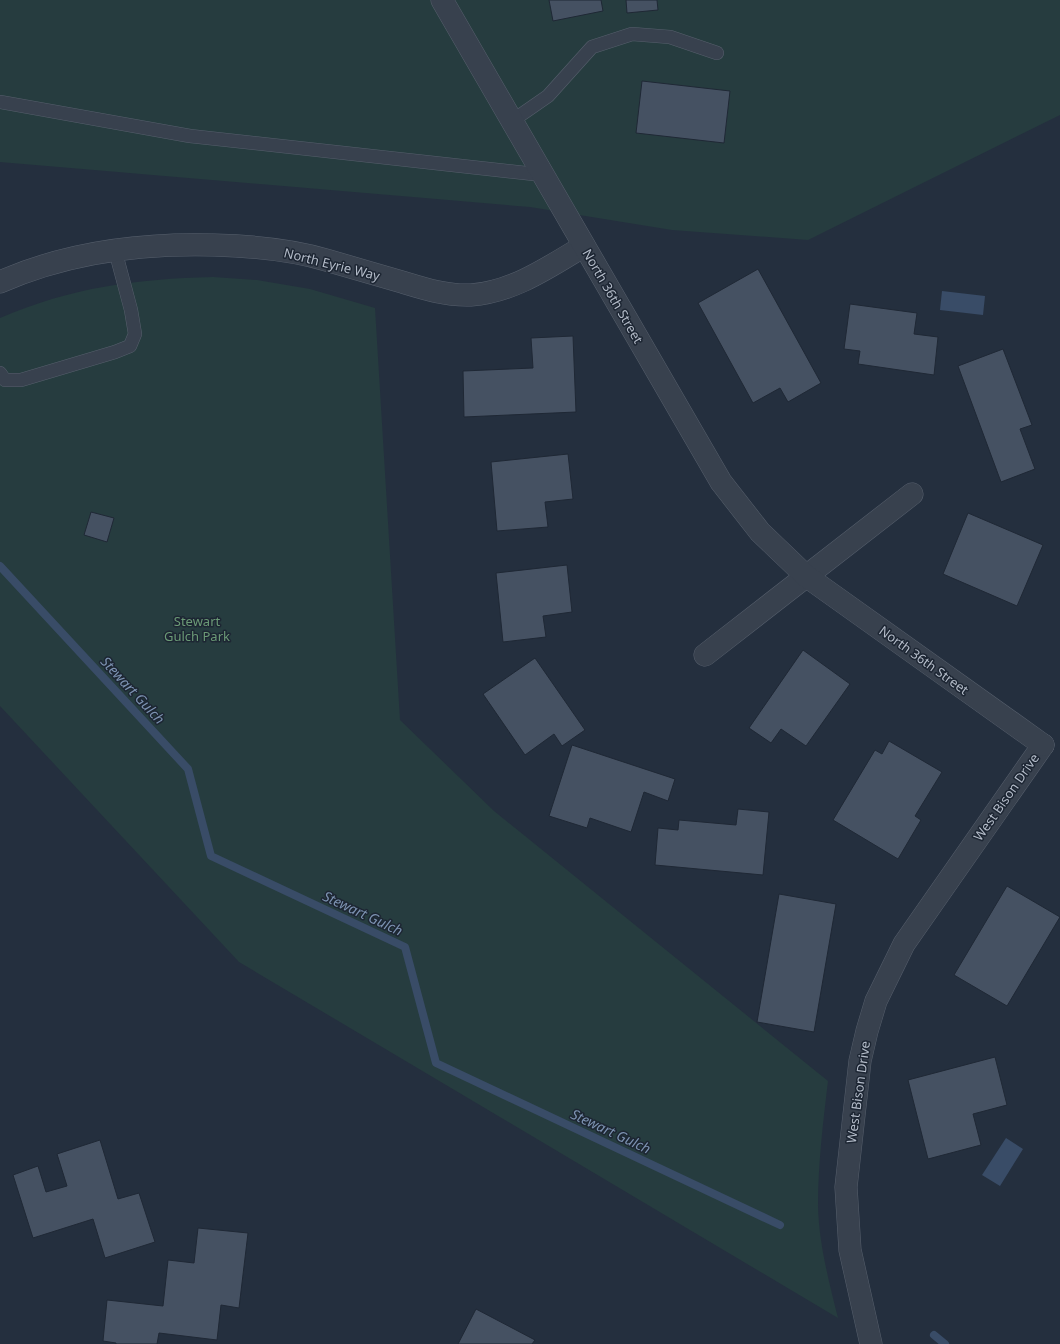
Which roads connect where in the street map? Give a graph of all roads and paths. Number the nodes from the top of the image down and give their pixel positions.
1 (442, 0) edge
2 (717, 53) dead end
3 (0, 102) edge
4 (512, 121) junction
5 (543, 175) junction
6 (584, 246) junction
7 (115, 250) junction
8 (0, 282) edge
9 (0, 373) edge
10 (912, 494) dead end
11 (806, 576) junction
12 (705, 655) dead end
13 (1043, 745) joint
14 (871, 1344) edge

1 - 4 street, North 36th Street
2 - 4 lane
3 - 5 lane
4 - 5 street, North 36th Street
5 - 6 street, North 36th Street
6 - 7 street, North Eyrie Way
6 - 11 street, North 36th Street
7 - 8 street, North Eyrie Way
7 - 9 lane
10 - 11 street
11 - 12 street
11 - 13 street, North 36th Street
13 - 14 street, West Bison Drive

